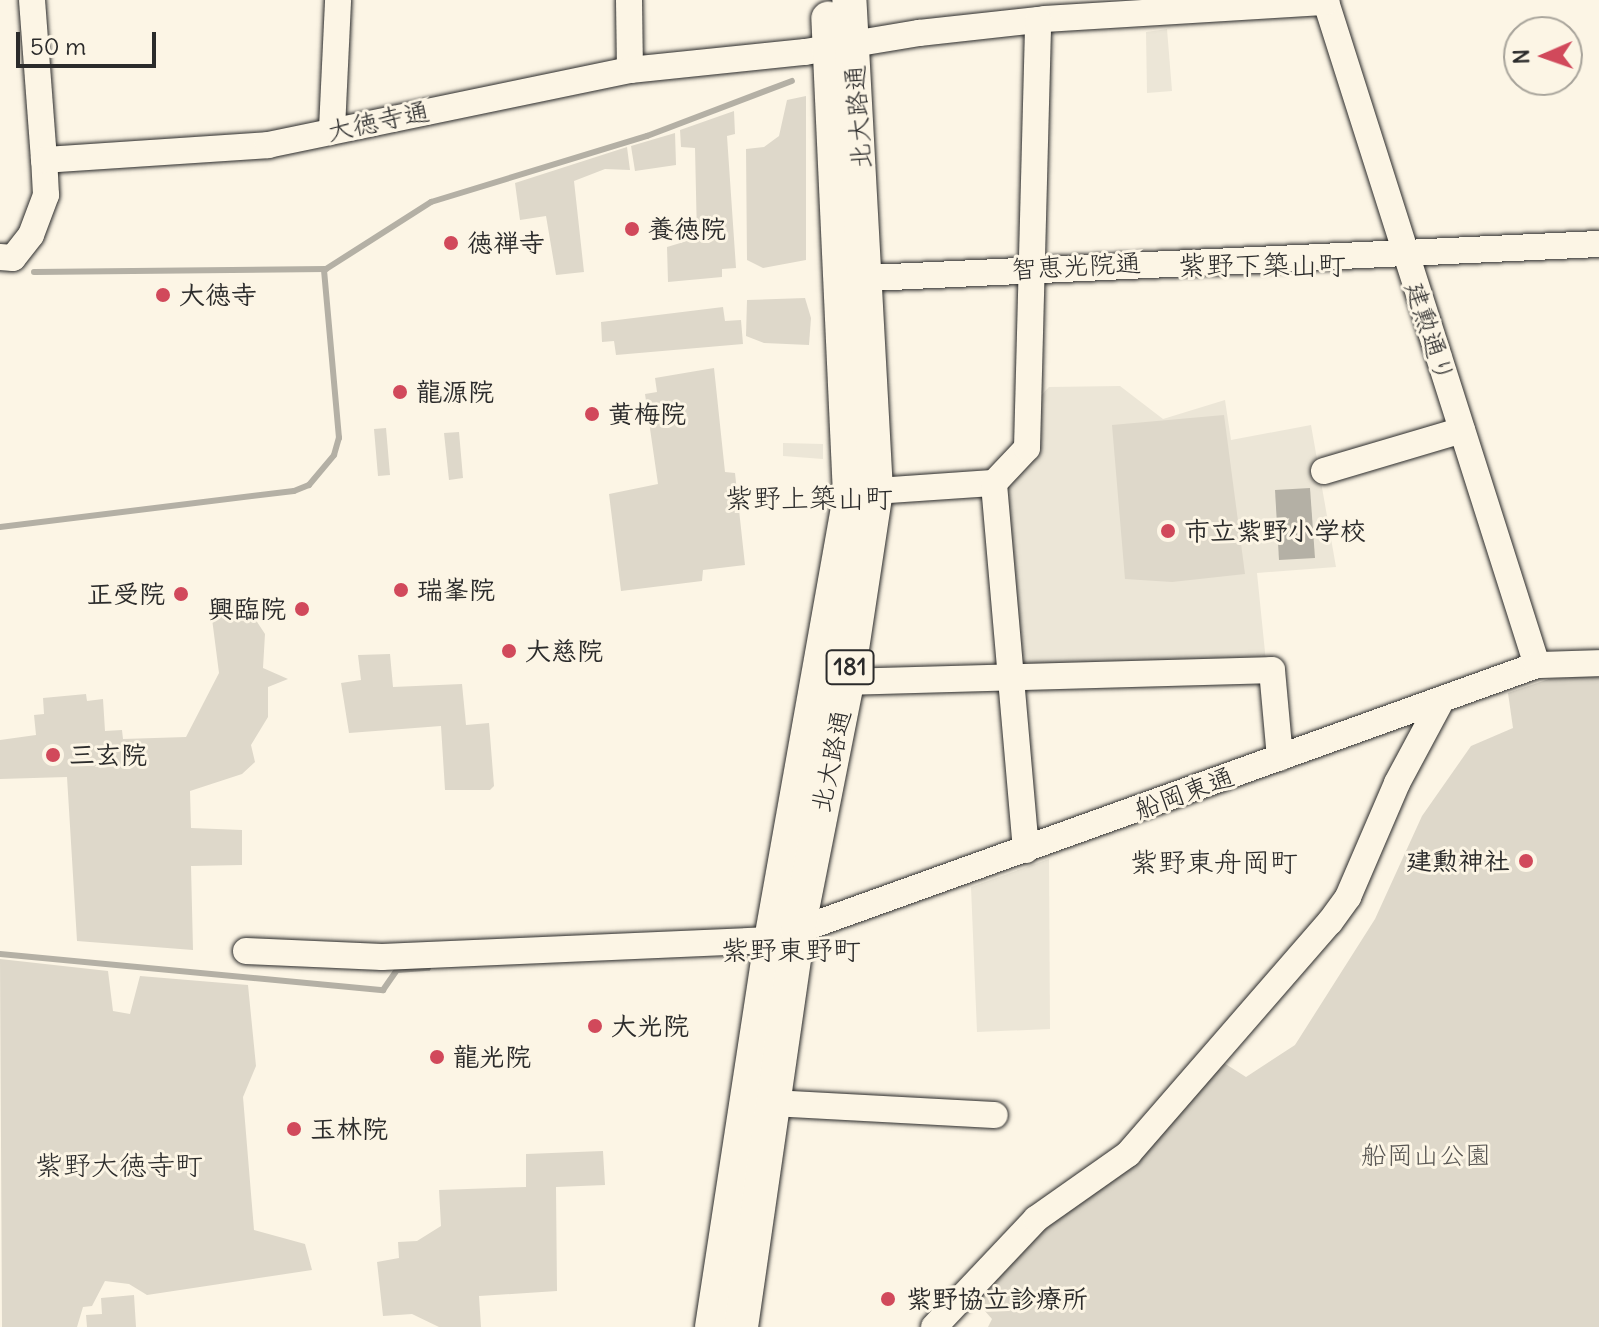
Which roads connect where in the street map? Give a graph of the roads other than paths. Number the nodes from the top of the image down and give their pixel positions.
1 (32, 0) edge
2 (338, 0) edge
3 (629, 0) edge
4 (827, 0) edge
5 (849, 0) edge
6 (1327, 1) edge
7 (1043, 13) edge
8 (841, 46) junction
9 (630, 70) junction
10 (332, 129) junction
11 (44, 160) junction
12 (1599, 244) edge
13 (1405, 251) junction
14 (0, 257) edge
15 (1032, 267) junction
16 (854, 278) junction
17 (1462, 430) junction
18 (1324, 471) dead end
19 (994, 483) junction
20 (876, 491) junction
21 (1599, 663) edge
22 (1537, 665) junction
23 (1009, 676) junction
24 (847, 682) junction
25 (1442, 699) junction
26 (1280, 758) junction
27 (1026, 850) junction
28 (785, 935) junction
29 (246, 951) dead end
30 (771, 1103) junction
31 (995, 1115) dead end
32 (712, 1327) edge
33 (741, 1327) edge
34 (934, 1327) edge

1 - 11 street
2 - 10 street
3 - 9 street
4 - 8 main road, 北大路通 / 181
5 - 8 main road, 北大路通 / 181
6 - 7 street, 大徳寺通
6 - 13 street, 建勲通り
7 - 8 street, 大徳寺通
7 - 15 street
8 - 9 street, 大徳寺通
8 - 16 main road, 北大路通 / 181
9 - 10 street, 大徳寺通
10 - 11 street, 大徳寺通
11 - 14 street
12 - 13 street, 智恵光院通
13 - 15 street, 智恵光院通
13 - 17 street, 建勲通り
15 - 16 street, 智恵光院通
15 - 19 street
16 - 20 main road, 北大路通 / 181
16 - 28 main road, 北大路通 / 181
17 - 18 street
17 - 22 street, 建勲通り
19 - 20 street
19 - 23 street
20 - 24 main road, 北大路通 / 181
21 - 22 street, 船岡東通
22 - 25 street, 船岡東通
23 - 24 street
23 - 26 street
23 - 27 street
24 - 28 main road, 北大路通 / 181
25 - 26 street, 船岡東通
25 - 34 street
26 - 27 street, 船岡東通
27 - 28 street, 船岡東通
28 - 29 street, 船岡東通
28 - 30 main road, 北大路通 / 181
28 - 32 main road, 北大路通 / 181
30 - 31 street
30 - 33 main road, 北大路通 / 181

